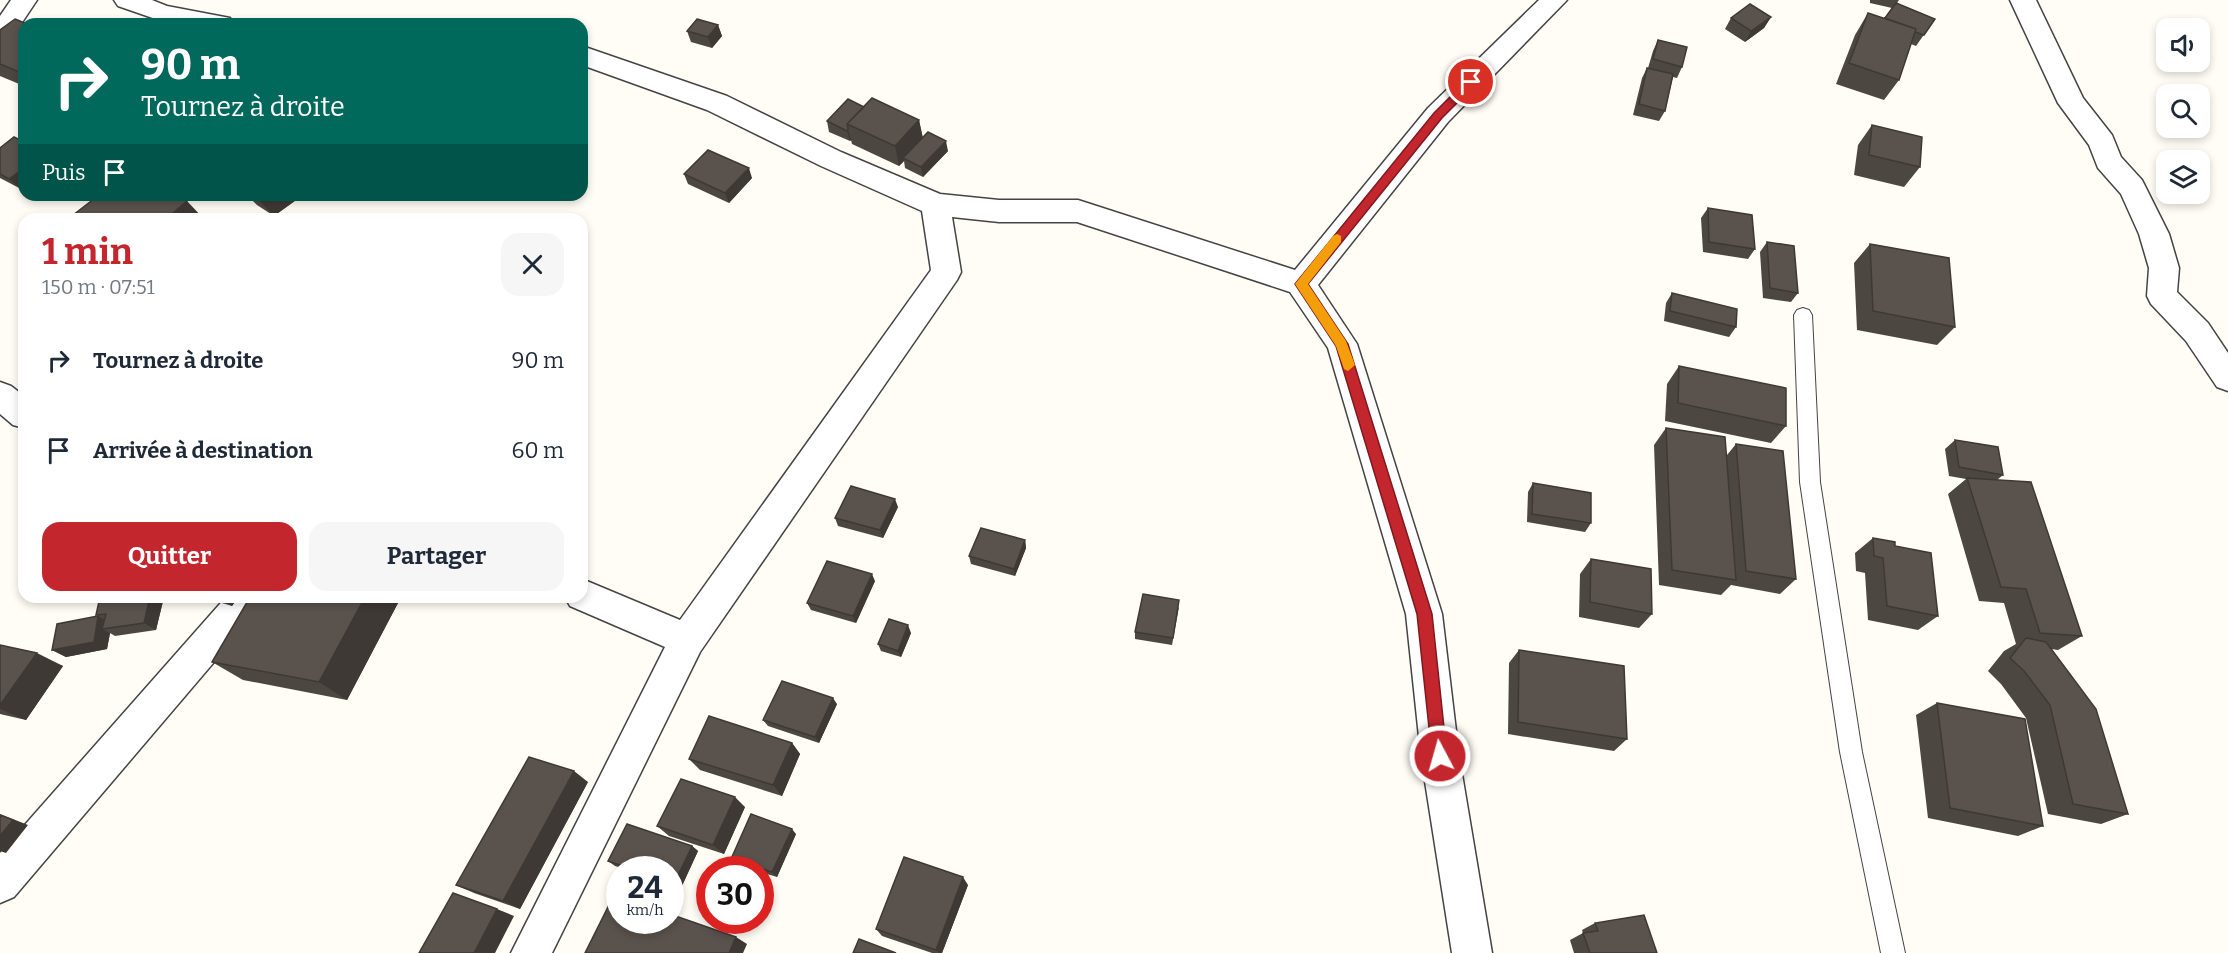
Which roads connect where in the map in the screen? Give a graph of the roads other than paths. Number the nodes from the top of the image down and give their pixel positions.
1 (24, 0) edge
2 (127, 0) edge
3 (1554, 0) edge
4 (2024, 0) edge
5 (186, 18) edge
6 (0, 36) edge
7 (588, 57) edge
8 (936, 205) junction
9 (1301, 284) junction
10 (1803, 315) dead end
11 (2228, 378) edge
12 (0, 395) edge
13 (18, 410) edge
14 (588, 598) edge
15 (243, 603) edge
16 (687, 640) junction
17 (0, 883) edge
18 (531, 953) edge
19 (1472, 953) edge
20 (1893, 953) edge

1 - 6 street
2 - 5 street
3 - 9 street
4 - 11 street
7 - 8 street
8 - 9 street
8 - 16 street
9 - 19 street
10 - 20 lane
12 - 13 street
14 - 16 street
15 - 17 street
16 - 18 street

